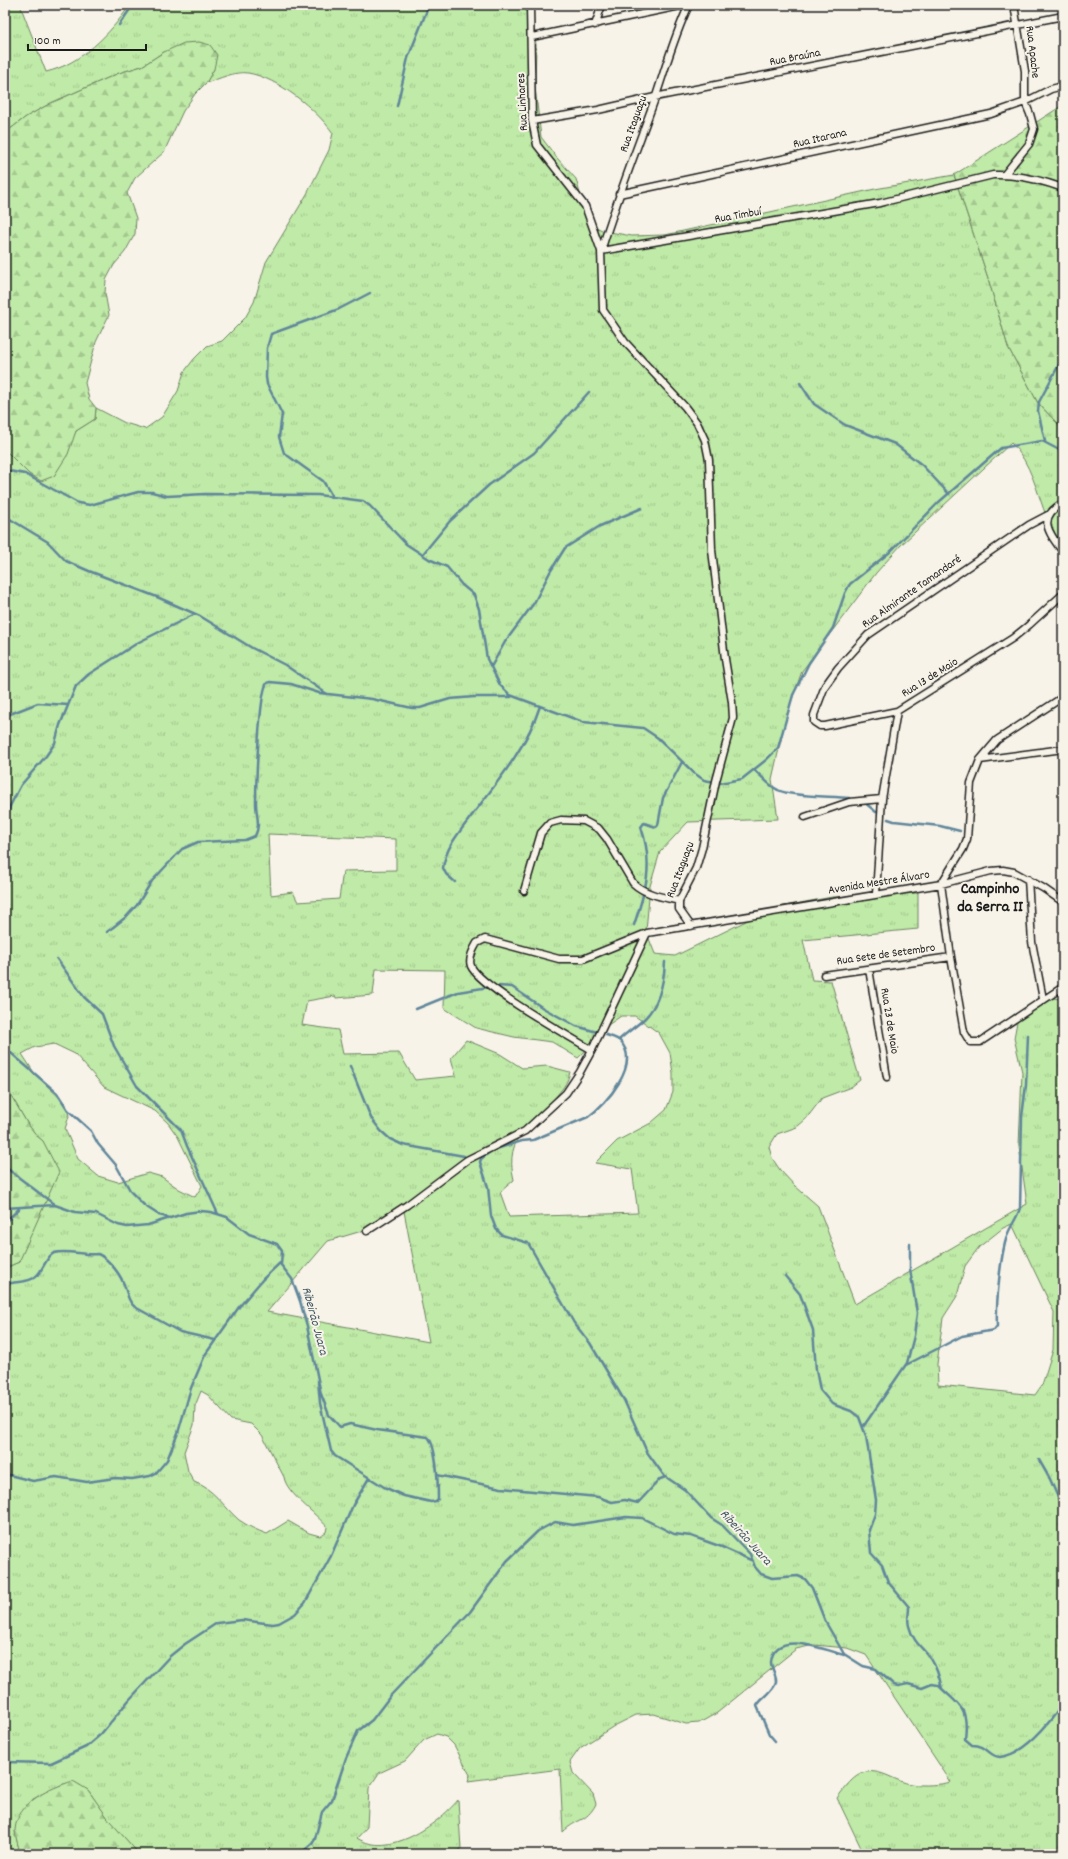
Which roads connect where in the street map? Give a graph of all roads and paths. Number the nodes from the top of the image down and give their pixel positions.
1 (530, 5) edge
2 (602, 5) edge
3 (685, 5) edge
4 (689, 5) edge
5 (1014, 5) edge
6 (1063, 16) edge
7 (595, 25) junction
8 (1018, 25) junction
9 (532, 37) junction
10 (1063, 86) edge
11 (655, 97) junction
12 (1026, 102) junction
13 (532, 122) junction
14 (1004, 175) junction
15 (1063, 188) edge
16 (619, 194) junction
17 (601, 251) junction
18 (1063, 503) edge
19 (1048, 515) junction
20 (1063, 552) edge
21 (1063, 594) edge
22 (1063, 697) edge
23 (897, 711) junction
24 (1063, 748) edge
25 (980, 760) junction
26 (882, 798) junction
27 (805, 817) dead end
28 (1028, 879) junction
29 (941, 884) junction
30 (524, 891) dead end
31 (876, 894) junction
32 (679, 901) junction
33 (1063, 902) edge
34 (691, 926) junction
35 (647, 933) junction
36 (951, 957) junction
37 (869, 969) junction
38 (824, 975) dead end
39 (1063, 988) edge
40 (1043, 999) junction
41 (592, 1050) junction
42 (887, 1077) dead end
43 (366, 1231) dead end

1 - 9 street, Rua Linhares
2 - 7 street
3 - 7 street
4 - 11 street, Rua Itaguaçu
5 - 8 street, Rua Apache
6 - 8 street, Rua Braúna
7 - 9 street
8 - 11 street, Rua Braúna
8 - 12 street, Rua Apache
9 - 13 street, Rua Linhares
10 - 12 street, Rua Itarana
11 - 13 street, Rua Braúna
11 - 16 street, Rua Itaguaçu
12 - 14 street, Rua Apache
12 - 16 street, Rua Itarana
13 - 17 street, Rua Linhares
14 - 15 street, Rua Timbuí
14 - 17 street, Rua Timbuí
16 - 17 street, Rua Itaguaçu
17 - 32 street, Rua Itaguaçu
18 - 19 street
19 - 20 street
19 - 23 street, Rua Almirante Tamandaré
21 - 23 street, Rua 13 de Maio
22 - 25 street
23 - 26 street, Rua 13 de Maio
24 - 25 street
25 - 29 street
26 - 27 street
26 - 31 street, Rua 13 de Maio
28 - 29 street, Avenida Mestre Álvaro
28 - 33 street, Avenida Mestre Álvaro
28 - 40 street
29 - 31 street, Avenida Mestre Álvaro
29 - 36 street, Rua Sete de Setembro
30 - 32 street
31 - 34 street, Avenida Mestre Álvaro
32 - 34 street, Rua Itaguaçu
34 - 35 street, Avenida Mestre Álvaro
35 - 41 street
35 - 41 street, Avenida Mestre Álvaro
36 - 37 street, Rua Sete de Setembro
36 - 40 street, Rua Sete de Setembro
37 - 38 street, Rua Sete de Setembro
37 - 42 street, Rua 23 de Maio
39 - 40 street
41 - 43 street

